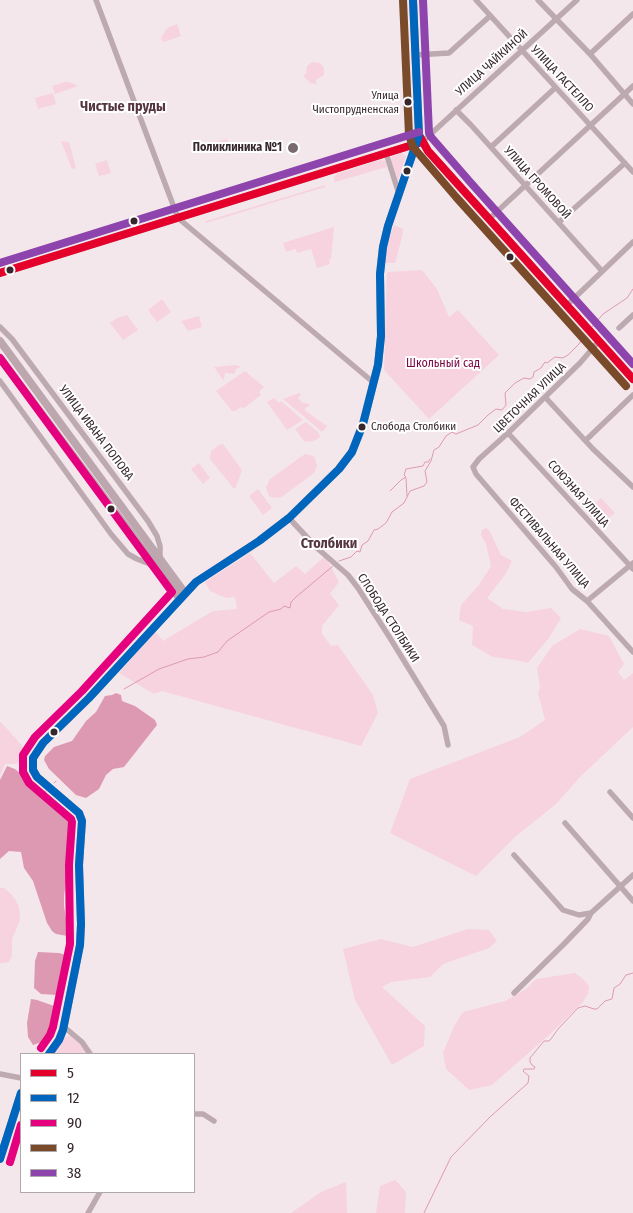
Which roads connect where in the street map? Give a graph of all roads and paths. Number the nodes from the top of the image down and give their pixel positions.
1 (96, 0) edge
2 (413, 0) edge
3 (476, 0) edge
4 (538, 0) edge
5 (577, 0) edge
6 (633, 14) edge
7 (490, 16) junction
8 (556, 18) junction
9 (522, 50) junction
10 (590, 54) junction
11 (415, 55) junction
12 (633, 86) edge
13 (555, 88) junction
14 (624, 94) junction
15 (633, 104) edge
16 (456, 110) junction
17 (591, 125) junction
18 (419, 140) junction
19 (490, 147) junction
20 (386, 153) junction
21 (624, 163) junction
22 (633, 172) edge
23 (526, 186) junction
24 (399, 194) junction
25 (178, 218) junction
26 (489, 219) junction
27 (559, 222) junction
28 (633, 242) edge
29 (602, 271) junction
30 (0, 273) edge
31 (566, 306) junction
32 (633, 315) edge
33 (0, 327) edge
34 (619, 328) dead end
35 (0, 341) edge
36 (599, 341) junction
37 (0, 358) edge
38 (633, 380) edge
39 (0, 381) edge
40 (374, 383) junction
41 (633, 395) edge
42 (545, 397) junction
43 (508, 433) junction
44 (586, 440) junction
45 (473, 467) joint
46 (633, 488) edge
47 (289, 518) junction
48 (157, 562) junction
49 (632, 566) edge
50 (182, 596) junction
51 (587, 601) junction
52 (633, 652) edge
53 (448, 745) dead end
54 (610, 792) dead end
55 (633, 818) edge
56 (565, 823) dead end
57 (514, 855) dead end
58 (633, 875) edge
59 (620, 886) junction
60 (633, 901) edge
61 (591, 913) junction
62 (514, 993) dead end
63 (63, 1026) junction
64 (50, 1053) edge
65 (89, 1053) edge
66 (0, 1074) edge
67 (20, 1078) edge
68 (20, 1096) edge
69 (195, 1114) edge
70 (214, 1121) dead end
71 (0, 1159) edge
72 (100, 1193) edge
73 (88, 1213) edge

1 - 25 street
2 - 11 main road
3 - 7 street, УЛИЦА ГАСТЕЛЛО
4 - 8 street
5 - 8 street, УЛИЦА ЧАЙКИНОЙ
6 - 10 street
7 - 9 street, УЛИЦА ГАСТЕЛЛО
7 - 11 street
8 - 9 street, УЛИЦА ЧАЙКИНОЙ
8 - 10 street
9 - 13 street, УЛИЦА ГАСТЕЛЛО
9 - 16 street, УЛИЦА ЧАЙКИНОЙ
10 - 14 street
11 - 18 main road
12 - 14 street
13 - 17 street, УЛИЦА ГАСТЕЛЛО
13 - 19 street
14 - 15 street
14 - 17 street
16 - 18 street, УЛИЦА ЧАЙКИНОЙ
16 - 19 street, УЛИЦА ГРОМОВОЙ
17 - 21 street, УЛИЦА ГАСТЕЛЛО
17 - 23 street
18 - 20 main road
18 - 24 main road
18 - 26 main road
19 - 23 street, УЛИЦА ГРОМОВОЙ
20 - 24 street
20 - 25 main road
21 - 22 street, УЛИЦА ГАСТЕЛЛО
21 - 27 street
23 - 26 street
23 - 27 street, УЛИЦА ГРОМОВОЙ
24 - 40 main road
25 - 30 main road
25 - 40 street
26 - 31 main road
27 - 29 street, УЛИЦА ГРОМОВОЙ
28 - 29 street
29 - 31 street
31 - 36 main road
32 - 34 street
33 - 48 street, УЛИЦА ИВАНА ПОПОВА
35 - 48 main road, УЛИЦА ИВАНА ПОПОВА
36 - 38 main road
36 - 42 street, ЦВЕТОЧНАЯ УЛИЦА
37 - 48 main road, УЛИЦА ИВАНА ПОПОВА
39 - 48 street, УЛИЦА ИВАНА ПОПОВА
40 - 47 main road
41 - 44 street
42 - 43 street, ЦВЕТОЧНАЯ УЛИЦА
42 - 44 street
43 - 45 street, ЦВЕТОЧНАЯ УЛИЦА
43 - 49 street, СОЮЗНАЯ УЛИЦА
44 - 46 street
45 - 51 street, ФЕСТИВАЛЬНАЯ УЛИЦА
47 - 50 main road
47 - 53 street, СЛОБОДА СТОЛБИКИ
48 - 50 main road, УЛИЦА ИВАНА ПОПОВА
49 - 51 street
50 - 63 main road
51 - 52 street, ФЕСТИВАЛЬНАЯ УЛИЦА
54 - 55 street
56 - 59 street
57 - 61 street
58 - 59 street
59 - 60 street
59 - 61 street
61 - 62 street
63 - 64 main road
63 - 65 street
66 - 67 street
68 - 71 main road
69 - 70 street
72 - 73 street

